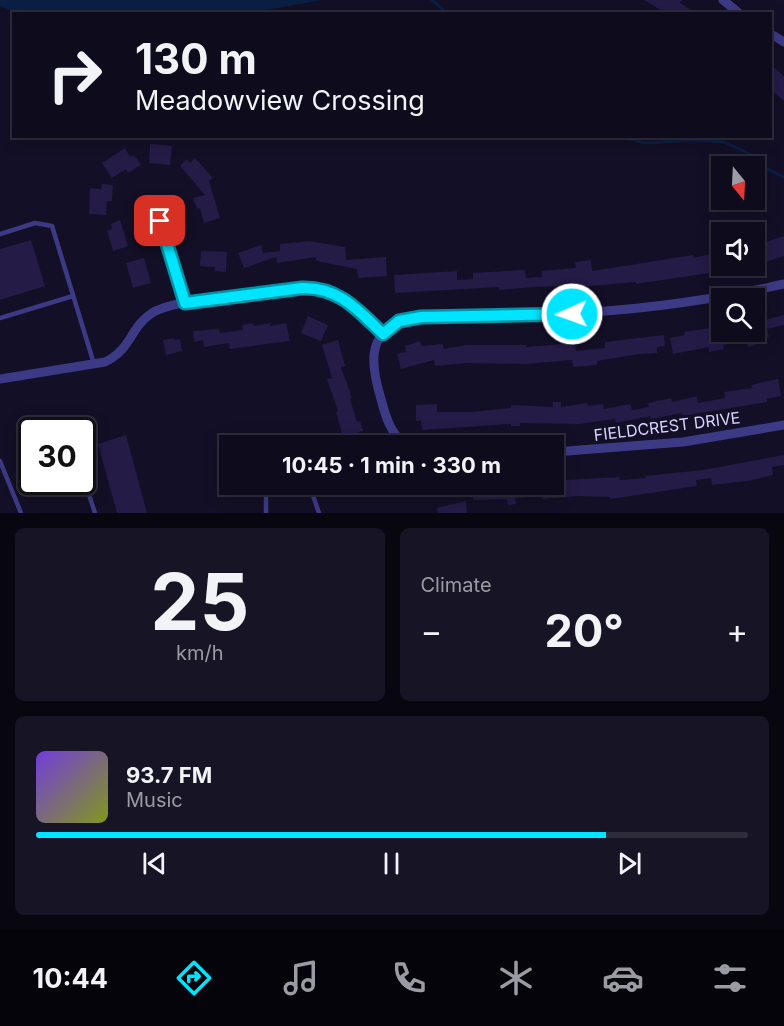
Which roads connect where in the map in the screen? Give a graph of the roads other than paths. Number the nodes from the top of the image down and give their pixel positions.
1 (723, 0) edge
2 (738, 12) edge
3 (154, 201) dead end
4 (0, 234) edge
5 (784, 284) edge
6 (73, 296) junction
7 (185, 303) junction
8 (0, 318) edge
9 (383, 334) junction
10 (94, 364) junction
11 (0, 379) edge
12 (784, 425) edge
13 (396, 435) edge
14 (564, 451) edge
15 (0, 461) edge
16 (89, 495) edge
17 (266, 495) edge
18 (313, 495) edge
19 (21, 513) edge
20 (95, 513) edge
21 (266, 513) edge
22 (319, 513) edge

1 - 2 street
3 - 7 street
4 - 6 lane
5 - 9 street
6 - 8 lane
6 - 10 lane
7 - 9 street
7 - 10 street
9 - 13 street
10 - 11 street
12 - 14 street, FIELDCREST DRIVE
15 - 19 lane
16 - 20 lane
17 - 21 lane
18 - 22 lane

